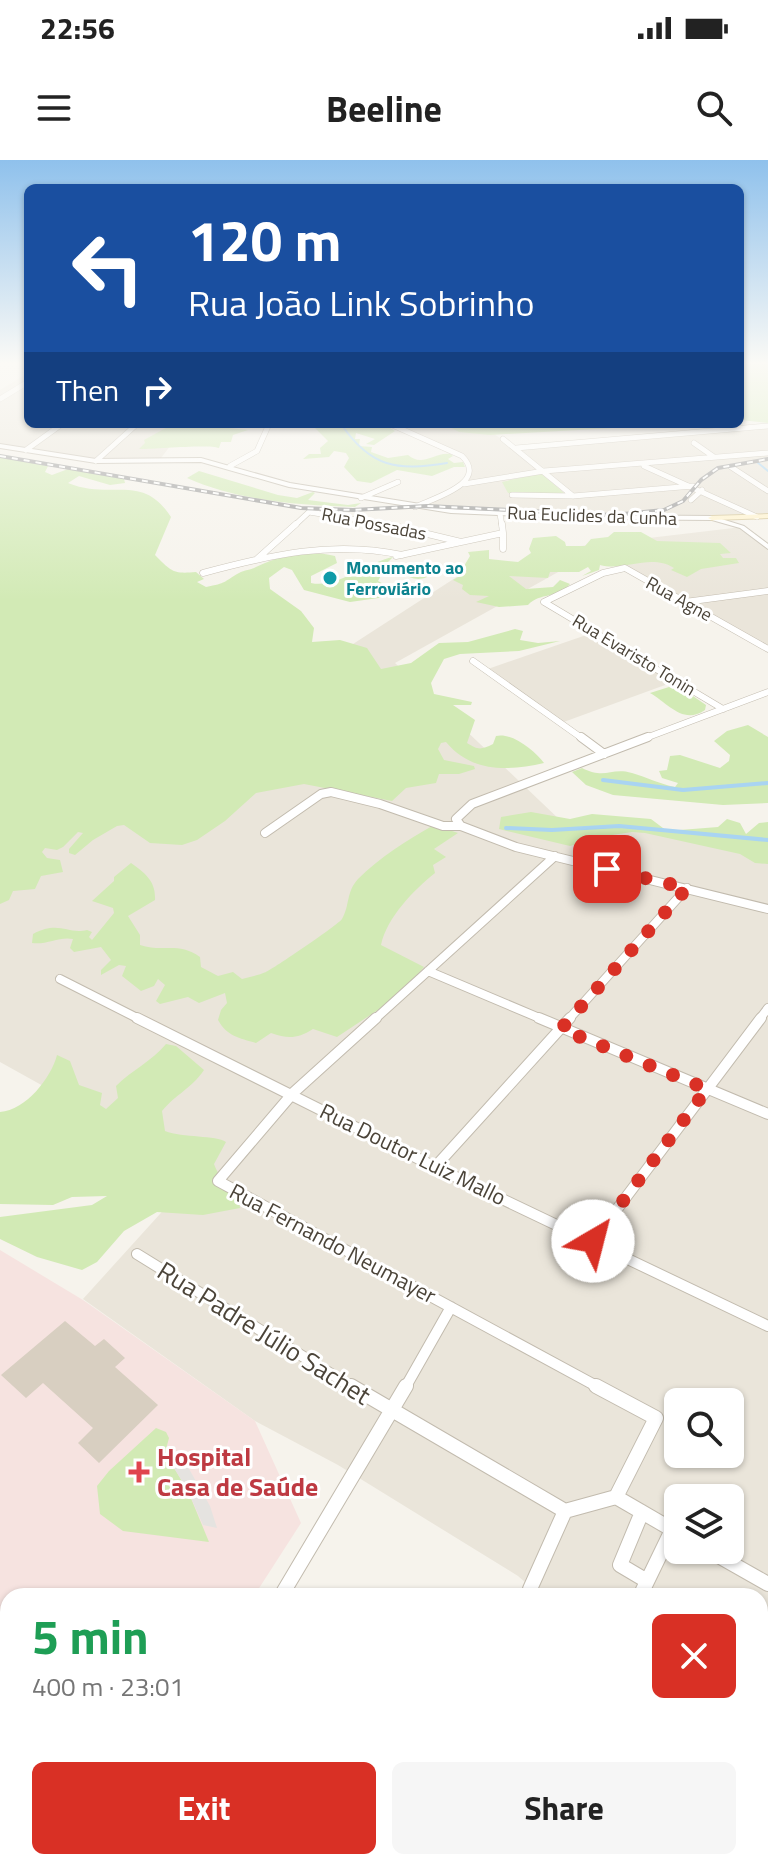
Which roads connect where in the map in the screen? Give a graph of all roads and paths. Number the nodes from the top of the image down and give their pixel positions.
1 (37, 442) edge
2 (117, 442) edge
3 (261, 442) edge
4 (430, 442) edge
5 (507, 442) edge
6 (588, 442) edge
7 (694, 443) dead end
8 (0, 446) edge
9 (516, 448) junction
10 (26, 450) junction
11 (768, 453) edge
12 (714, 457) junction
13 (96, 461) junction
14 (642, 465) junction
15 (230, 466) junction
16 (731, 467) dead end
17 (544, 471) junction
18 (768, 480) edge
19 (753, 481) junction
20 (398, 482) dead end
21 (464, 484) junction
22 (693, 486) junction
23 (702, 490) junction
24 (768, 491) edge
25 (512, 495) dead end
26 (573, 496) junction
27 (361, 498) junction
28 (691, 500) dead end
29 (415, 507) junction
30 (500, 514) junction
31 (768, 516) edge
32 (757, 517) junction
33 (712, 518) junction
34 (742, 527) junction
35 (503, 533) junction
36 (461, 542) junction
37 (768, 547) edge
38 (503, 549) dead end
39 (402, 555) junction
40 (389, 557) dead end
41 (257, 559) junction
42 (203, 573) dead end
43 (768, 591) edge
44 (544, 602) joint
45 (685, 602) junction
46 (768, 649) edge
47 (473, 661) dead end
48 (768, 692) edge
49 (723, 709) junction
50 (604, 754) junction
51 (461, 826) junction
52 (265, 833) dead end
53 (555, 856) junction
54 (687, 888) junction
55 (768, 909) edge
56 (428, 971) junction
57 (60, 979) dead end
58 (768, 1008) edge
59 (561, 1029) junction
60 (707, 1089) junction
61 (293, 1093) junction
62 (768, 1114) edge
63 (435, 1167) junction
64 (593, 1241) junction
65 (137, 1254) dead end
66 (451, 1307) junction
67 (768, 1326) edge
68 (392, 1411) junction
69 (616, 1497) junction
70 (565, 1511) junction
71 (642, 1512) junction
72 (664, 1525) edge
73 (664, 1551) edge
74 (733, 1564) edge
75 (647, 1581) junction
76 (768, 1584) edge
77 (286, 1588) edge
78 (530, 1588) edge
79 (644, 1588) edge

1 - 10 street
2 - 13 street
3 - 15 street
4 - 21 street
5 - 9 street
6 - 9 street
7 - 12 street
8 - 10 street, Rua Euclides da Cunha
9 - 17 street
10 - 13 street, Rua Euclides da Cunha
11 - 12 street
12 - 14 street
13 - 15 street, Rua Euclides da Cunha
14 - 17 street
14 - 22 street
15 - 27 street, Rua Euclides da Cunha
16 - 19 street
17 - 21 street
17 - 26 street
18 - 19 street
19 - 24 street
20 - 27 street
21 - 29 street
22 - 23 street
22 - 26 street
23 - 28 street
23 - 32 street
25 - 26 street
27 - 29 street, Rua Euclides da Cunha
29 - 30 street, Rua Euclides da Cunha
30 - 33 street, Rua Euclides da Cunha
30 - 35 street
31 - 32 main road, Rua Euclides da Cunha
32 - 33 main road, Rua Euclides da Cunha
32 - 34 street
33 - 34 street
34 - 37 street
35 - 36 street
35 - 38 street
36 - 39 street
36 - 41 street, Rua Possadas
39 - 40 street
39 - 41 street
41 - 42 street
43 - 45 street
44 - 45 street, Rua Agne
44 - 49 street, Rua Evaristo Tonin
45 - 46 street, Rua Agne
47 - 50 street
48 - 49 street
49 - 50 street
50 - 51 street
51 - 52 street
51 - 53 street
53 - 54 street
53 - 56 street, Rua Fernando Neumayer
54 - 55 street
54 - 59 street
56 - 59 street
56 - 61 street, Rua Fernando Neumayer
57 - 61 street, Rua Doutor Luiz Mallo
58 - 60 street
59 - 60 street
59 - 63 street
60 - 62 street
60 - 64 street
61 - 63 street, Rua Doutor Luiz Mallo
61 - 66 street, Rua Fernando Neumayer
63 - 64 street, Rua Doutor Luiz Mallo
64 - 67 street, Rua Doutor Luiz Mallo
65 - 68 street, Rua Padre Júlio Sachet
66 - 68 street
66 - 69 street, Rua Fernando Neumayer
68 - 70 street, Rua Padre Júlio Sachet
68 - 77 street
69 - 70 street
69 - 71 street
70 - 78 street
71 - 72 street
71 - 75 street
73 - 75 street
74 - 76 street
75 - 79 street

